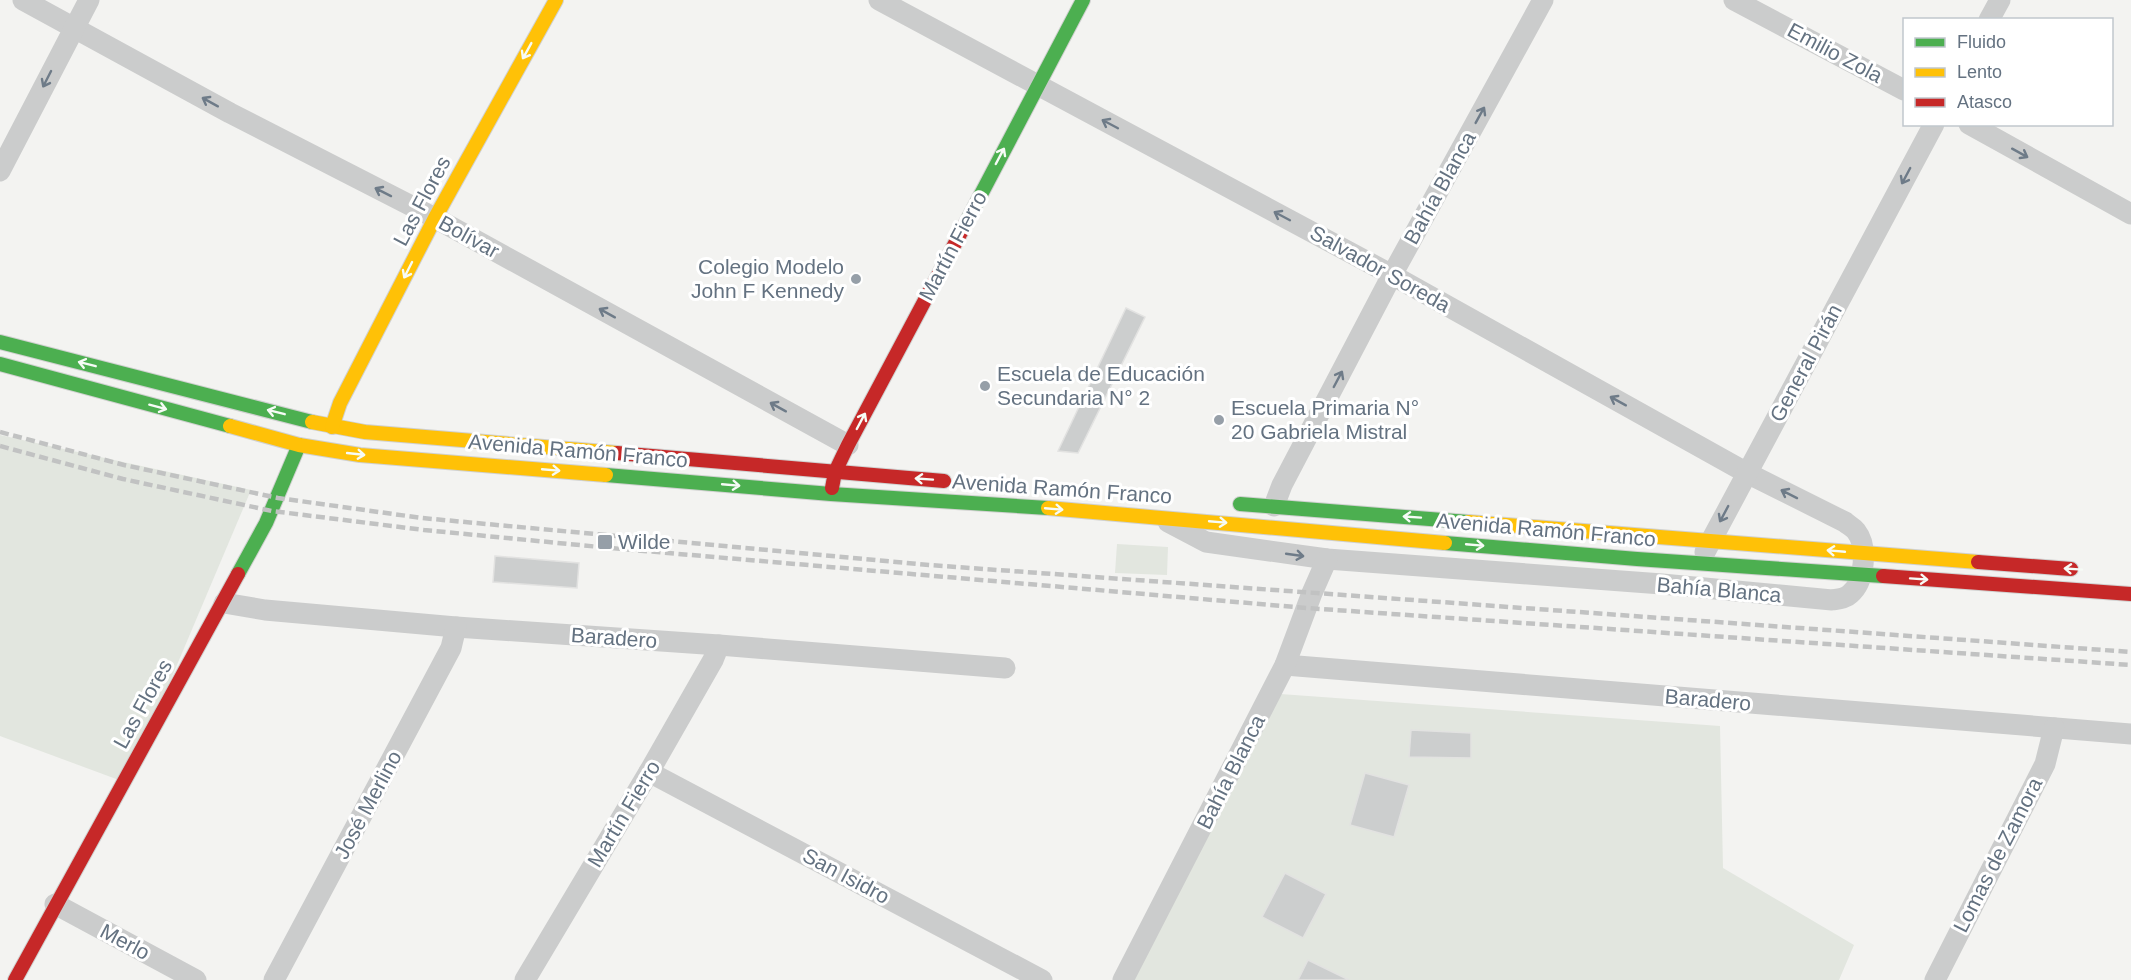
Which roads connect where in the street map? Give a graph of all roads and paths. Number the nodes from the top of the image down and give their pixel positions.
1 (23, 0) edge
2 (89, 0) edge
3 (556, 0) edge
4 (879, 0) edge
5 (1083, 0) edge
6 (1543, 0) edge
7 (1734, 0) edge
8 (2000, 0) edge
9 (1990, 18) edge
10 (74, 27) junction
11 (1037, 85) junction
12 (1903, 89) edge
13 (1933, 126) edge
14 (1973, 126) edge
15 (0, 171) edge
16 (2131, 214) edge
17 (435, 218) junction
18 (1392, 275) junction
19 (0, 342) edge
20 (0, 364) edge
21 (332, 427) junction
22 (298, 445) junction
23 (848, 446) junction
24 (835, 472) junction
25 (1747, 473) junction
26 (953, 481) dead end
27 (831, 494) junction
28 (1226, 502) dead end
29 (1274, 506) junction
30 (1160, 517) junction
31 (1711, 539) junction
32 (1864, 553) junction
33 (1327, 559) junction
34 (1700, 563) junction
35 (2085, 570) dead end
36 (1860, 575) junction
37 (1662, 584) junction
38 (2131, 594) edge
39 (224, 603) junction
40 (456, 627) junction
41 (719, 645) junction
42 (1285, 665) junction
43 (1005, 668) dead end
44 (2054, 728) junction
45 (2131, 734) edge
46 (650, 772) junction
47 (55, 904) junction
48 (15, 980) edge
49 (196, 980) edge
50 (274, 980) edge
51 (525, 980) edge
52 (1042, 980) edge
53 (1123, 980) edge
54 (1935, 980) edge

1 - 10 street, Bolívar
2 - 10 street
3 -> 17 main road, Las Flores
4 - 11 street, Salvador Soreda
5 - 11 main road, Martín Fierro
18 -> 6 street, Bahía Blanca
7 - 12 street, Emilio Zola
8 - 9 street
10 -> 15 street
17 -> 10 street, Bolívar
18 -> 11 street, Salvador Soreda
23 -> 11 main road, Martín Fierro
13 -> 25 street, General Pirán
14 -> 16 street
17 -> 21 main road, Las Flores
23 -> 17 street, Bolívar
25 -> 18 street, Salvador Soreda
29 -> 18 street, Bahía Blanca
21 -> 19 main road, Avenida Ramón Franco
20 -> 22 main road, Avenida Ramón Franco
21 - 24 main road, Avenida Ramón Franco
22 -> 27 main road, Avenida Ramón Franco
22 - 39 main road, Las Flores
23 - 24 main road, Martín Fierro
26 -> 24 main road, Avenida Ramón Franco
24 - 27 main road, Martín Fierro
25 -> 31 street, General Pirán
32 -> 25 street, Salvador Soreda
27 -> 30 main road, Avenida Ramón Franco
28 - 29 main road, Avenida Ramón Franco
31 -> 29 main road, Avenida Ramón Franco
30 -> 33 street, Bahía Blanca
30 -> 34 main road, Avenida Ramón Franco
32 -> 31 main road, Avenida Ramón Franco
31 - 34 street, General Pirán
35 -> 32 main road, Avenida Ramón Franco
32 - 36 street, Bahía Blanca
33 - 37 street, Bahía Blanca
33 - 42 street, Bahía Blanca
34 - 36 main road, Avenida Ramón Franco
34 - 37 street
36 - 37 street, Bahía Blanca
36 -> 38 main road, Avenida Ramón Franco
39 - 40 street, Baradero
39 - 47 main road, Las Flores
40 - 41 street, Baradero
40 - 50 street, José Merlino
41 - 43 street, Baradero
41 - 46 street, Martín Fierro
42 - 44 street, Baradero
42 - 53 street, Bahía Blanca
44 - 45 street, Baradero
44 - 54 street, Lomas de Zamora
46 - 51 street, Martín Fierro
46 - 52 street, San Isidro
47 - 48 main road, Las Flores
47 - 49 street, Merlo

